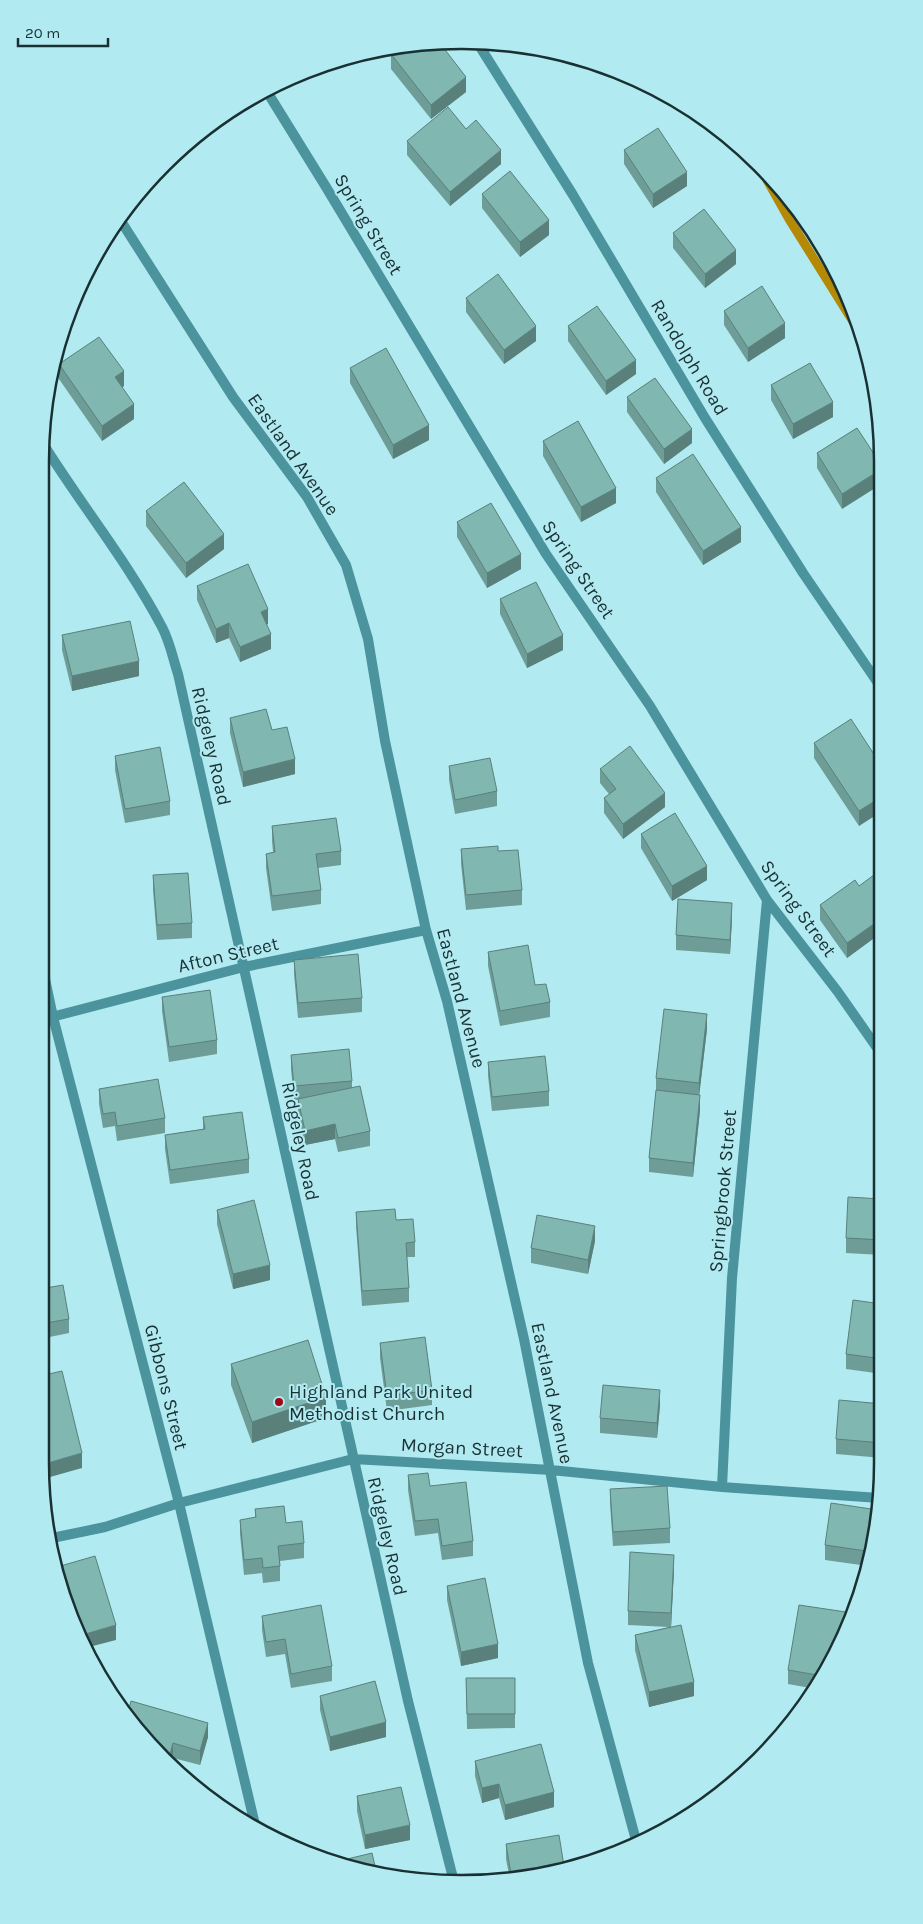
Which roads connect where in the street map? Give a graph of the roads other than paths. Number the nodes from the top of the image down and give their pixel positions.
1 (482, 50) edge
2 (270, 96) edge
3 (123, 225) edge
4 (49, 454) edge
5 (874, 677) edge
6 (767, 900) junction
7 (426, 930) junction
8 (244, 966) junction
9 (49, 995) edge
10 (54, 1017) junction
11 (49, 1018) edge
12 (874, 1044) edge
13 (353, 1459) junction
14 (552, 1470) junction
15 (722, 1487) junction
16 (872, 1497) edge
17 (179, 1503) junction
18 (56, 1537) edge
19 (254, 1819) edge
20 (635, 1837) edge
21 (452, 1875) edge

1 - 5 street, Randolph Road
2 - 6 street, Spring Street
3 - 7 street, Eastland Avenue
4 - 8 street, Ridgeley Road
6 - 12 street, Spring Street
6 - 15 street, Springbrook Street
7 - 8 street, Afton Street
7 - 14 street, Eastland Avenue
8 - 10 street, Afton Street
8 - 13 street, Ridgeley Road
9 - 10 street, Gibbons Street
10 - 11 street, Afton Street
10 - 17 street, Gibbons Street
13 - 14 street, Morgan Street
13 - 17 street, Morgan Street
13 - 21 street, Ridgeley Road
14 - 15 street, Morgan Street
14 - 20 street, Eastland Avenue
15 - 16 street, Morgan Street
17 - 18 street, Morgan Street
17 - 19 street, Gibbons Street

